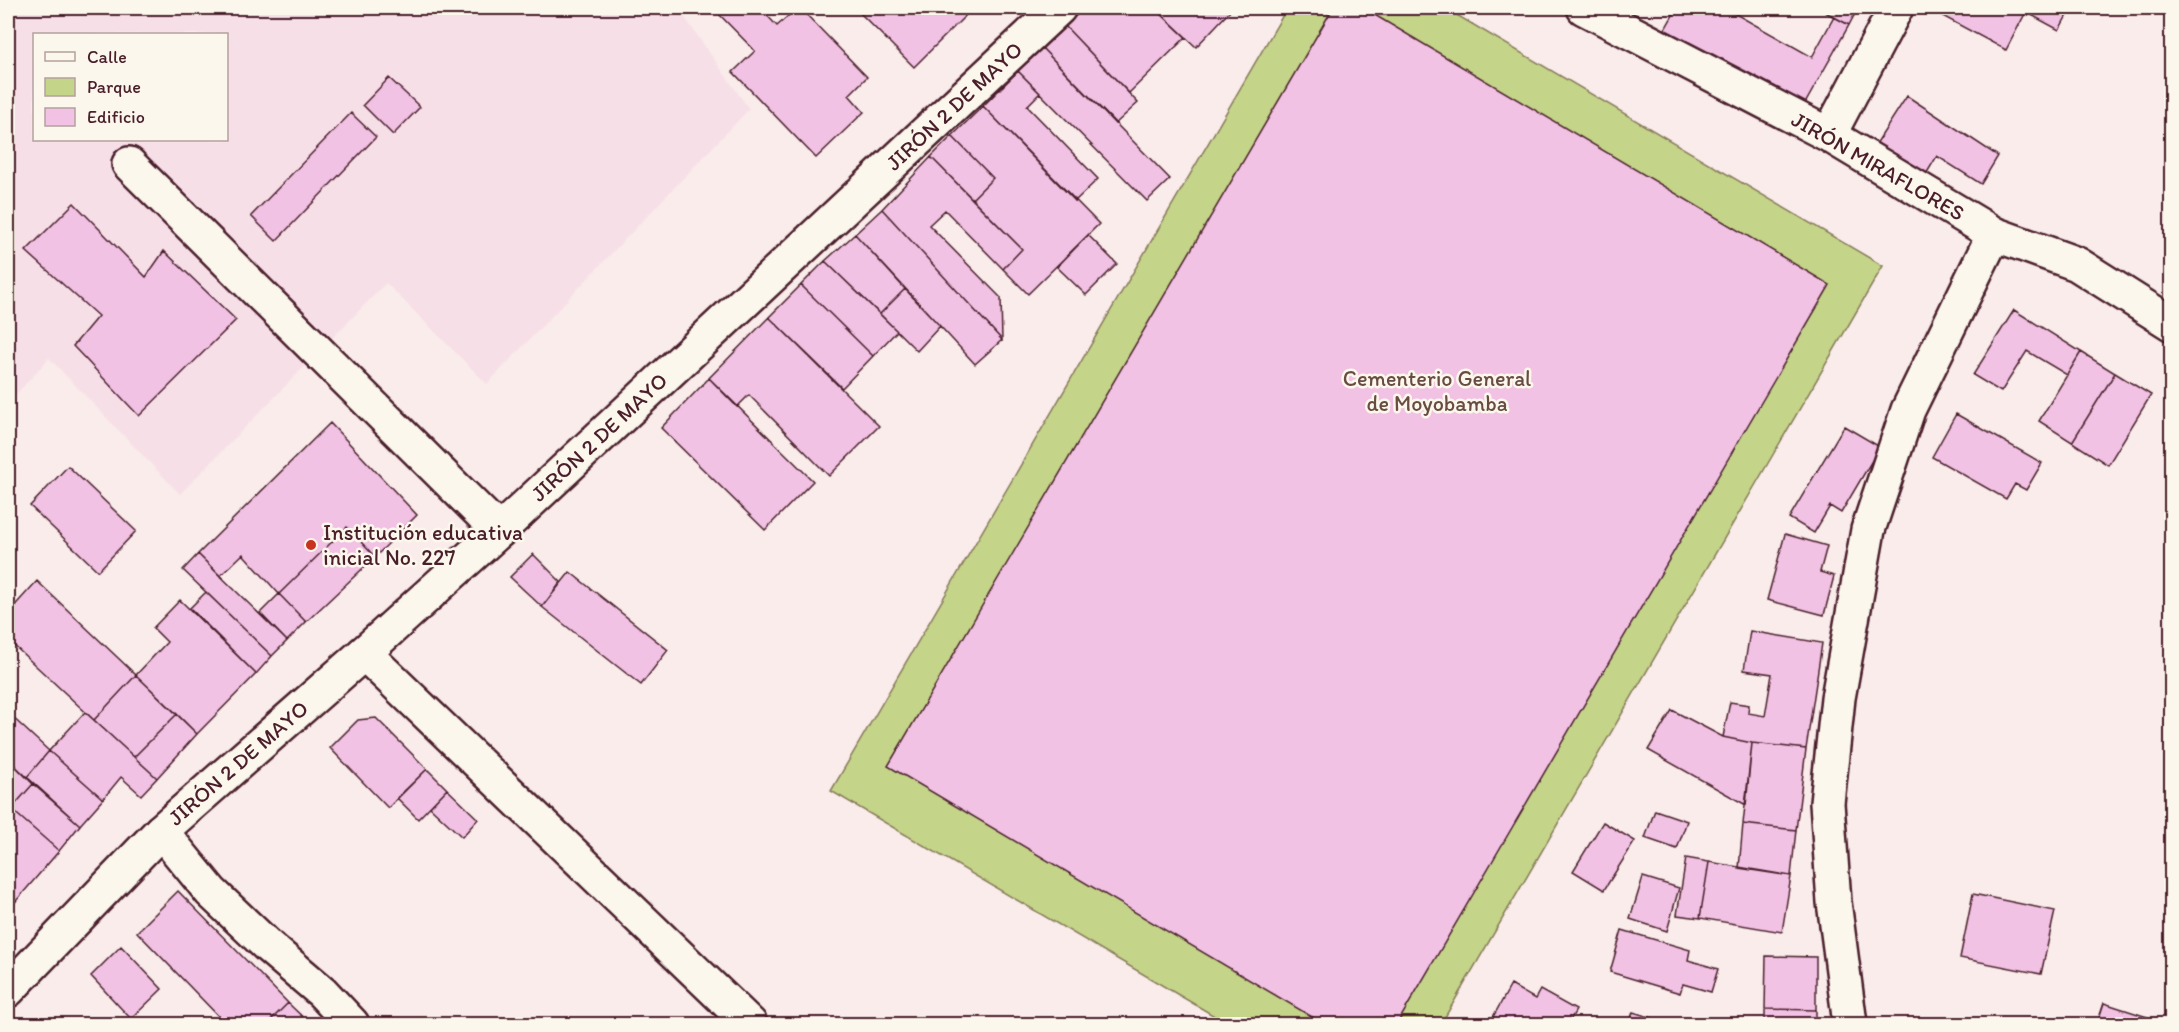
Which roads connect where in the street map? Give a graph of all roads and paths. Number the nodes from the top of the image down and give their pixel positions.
1 (1059, 8) edge
2 (1584, 8) edge
3 (1896, 8) edge
4 (1829, 135) junction
5 (129, 164) dead end
6 (1994, 234) junction
7 (2172, 324) edge
8 (499, 531) junction
9 (364, 653) junction
10 (161, 831) junction
11 (8, 990) edge
12 (352, 1024) edge
13 (750, 1024) edge
14 (1850, 1024) edge

1 - 8 street, JIRÓN 2 DE MAYO
2 - 4 street, JIRÓN MIRAFLORES
3 - 4 street
4 - 6 street, JIRÓN MIRAFLORES
5 - 8 street
6 - 7 street, JIRÓN MIRAFLORES
6 - 14 street
8 - 9 street, JIRÓN 2 DE MAYO
9 - 10 street, JIRÓN 2 DE MAYO
9 - 13 street
10 - 11 street, JIRÓN 2 DE MAYO
10 - 12 street

